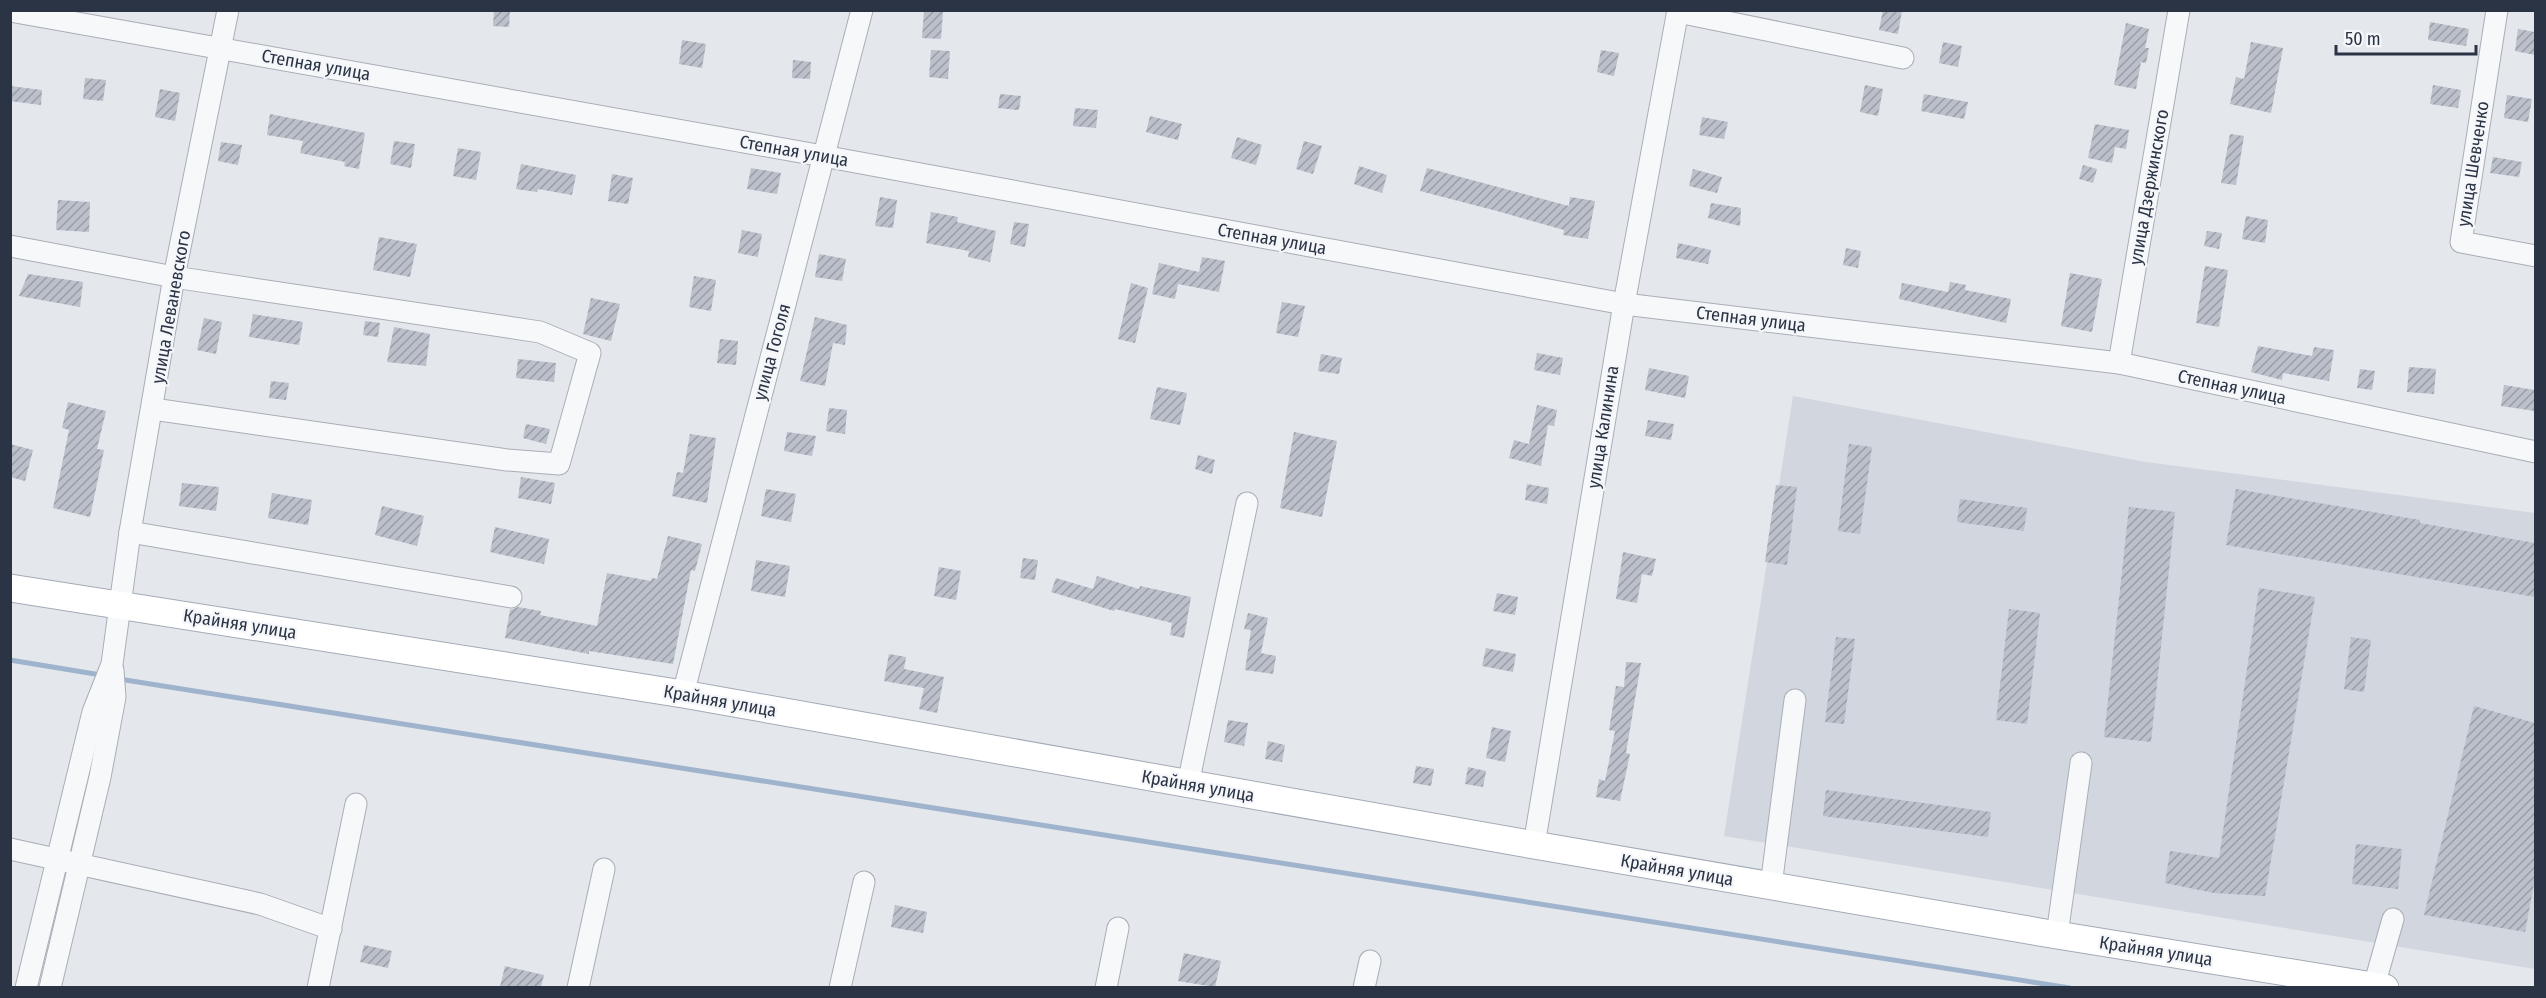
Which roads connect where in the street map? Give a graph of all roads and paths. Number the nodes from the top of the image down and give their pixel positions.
1 (228, 10) edge
2 (862, 10) edge
3 (2179, 10) edge
4 (2497, 10) edge
5 (10, 11) edge
6 (1678, 11) edge
7 (220, 47) junction
8 (1903, 58) dead end
9 (823, 156) junction
10 (10, 246) edge
11 (2535, 256) edge
12 (174, 278) junction
13 (1624, 304) junction
14 (2119, 363) junction
15 (153, 409) junction
16 (2535, 452) edge
17 (1247, 503) dead end
18 (130, 532) junction
19 (10, 588) edge
20 (511, 597) dead end
21 (120, 605) junction
22 (112, 664) junction
23 (682, 694) junction
24 (1795, 700) dead end
25 (2081, 764) dead end
26 (1188, 784) junction
27 (356, 804) dead end
28 (1534, 845) junction
29 (10, 849) edge
30 (57, 858) junction
31 (77, 862) junction
32 (604, 869) dead end
33 (864, 882) dead end
34 (1772, 886) junction
35 (2393, 919) dead end
36 (1118, 928) dead end
37 (331, 929) junction
38 (2057, 935) junction
39 (1370, 961) dead end
40 (26, 987) edge
41 (50, 987) edge
42 (318, 987) edge
43 (578, 987) edge
44 (840, 987) edge
45 (1106, 987) edge
46 (1364, 987) edge
47 (2380, 987) edge

1 - 7 street, улица Леваневского
2 - 9 street, улица Гоголя
3 - 14 street, улица Дзержинского
4 - 11 street, улица Шевченко
5 - 7 street, Степная улица
6 - 8 street
6 - 13 street, улица Калинина
7 - 9 street, Степная улица
7 - 12 street, улица Леваневского
9 - 13 street, Степная улица
9 - 23 street, улица Гоголя
10 - 12 street
12 - 15 street, улица Леваневского
12 - 15 street
13 - 14 street, Степная улица
13 - 28 street, улица Калинина
14 - 16 street, Степная улица
15 - 18 street, улица Леваневского
17 - 26 street
18 - 20 street
18 - 21 street, улица Леваневского
19 - 21 main road, Крайняя улица
21 - 22 street, улица Леваневского
21 - 23 main road, Крайняя улица
22 - 30 street
22 - 31 street
23 - 26 main road, Крайняя улица
24 - 34 street
25 - 38 street
26 - 28 main road, Крайняя улица
27 - 37 street
28 - 34 main road, Крайняя улица
29 - 30 street
30 - 31 street
30 - 40 street
31 - 37 street
31 - 41 street
32 - 43 street
33 - 44 street
34 - 38 main road, Крайняя улица
35 - 47 street
36 - 45 street
37 - 42 street
38 - 47 main road, Крайняя улица
39 - 46 street

